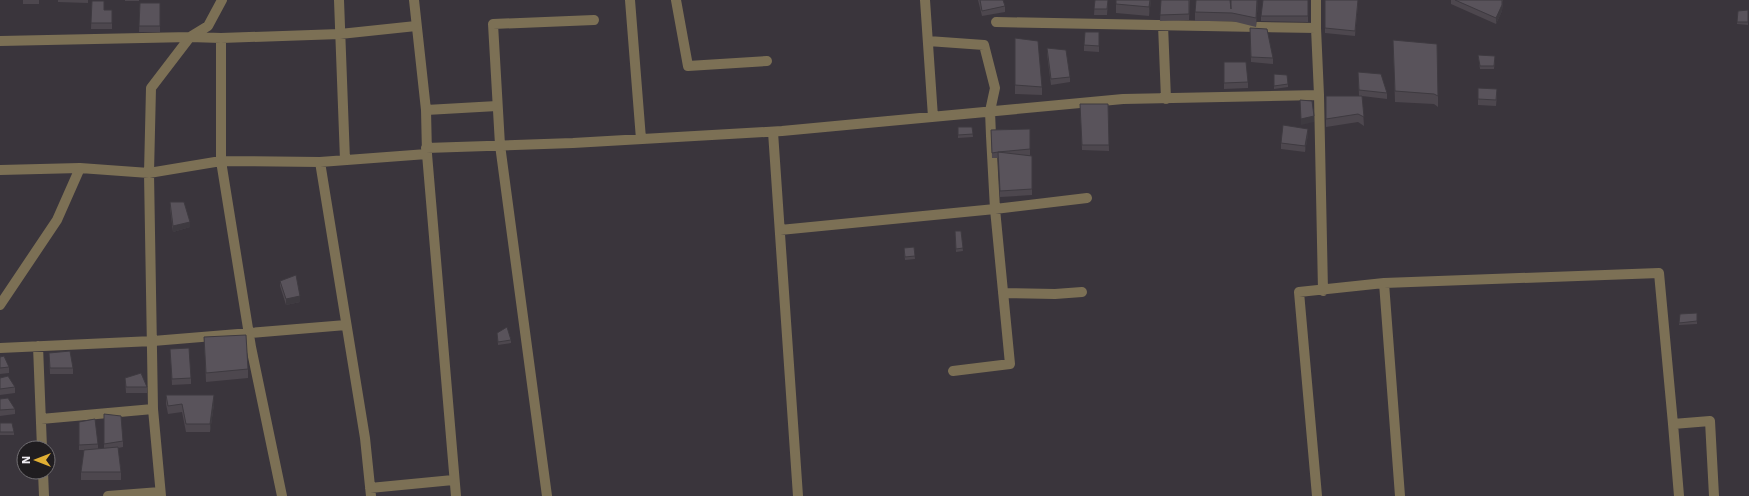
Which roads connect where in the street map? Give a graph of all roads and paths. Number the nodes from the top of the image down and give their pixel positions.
1 (222, 0) edge
2 (339, 0) edge
3 (414, 0) edge
4 (630, 0) edge
5 (676, 0) edge
6 (926, 0) edge
7 (1316, 0) edge
8 (594, 20) dead end
9 (996, 22) dead end
10 (1163, 25) junction
11 (416, 26) junction
12 (1316, 28) junction
13 (340, 34) junction
14 (190, 37) junction
15 (221, 38) junction
16 (0, 41) edge
17 (928, 42) junction
18 (766, 61) dead end
19 (1319, 95) junction
20 (1166, 99) junction
21 (497, 106) junction
22 (426, 110) junction
23 (990, 111) junction
24 (933, 117) junction
25 (773, 132) junction
26 (641, 140) junction
27 (500, 146) junction
28 (427, 151) junction
29 (345, 160) junction
30 (221, 161) junction
31 (320, 162) junction
32 (80, 168) junction
33 (0, 170) edge
34 (150, 173) junction
35 (1087, 198) dead end
36 (995, 209) junction
37 (780, 230) junction
38 (1384, 283) junction
39 (1323, 291) junction
40 (1082, 292) dead end
41 (1002, 293) junction
42 (0, 305) edge
43 (346, 325) junction
44 (249, 332) junction
45 (153, 341) junction
46 (38, 346) junction
47 (0, 348) edge
48 (953, 371) dead end
49 (153, 409) junction
50 (41, 419) junction
51 (1673, 424) junction
52 (42, 440) edge
53 (43, 480) edge
54 (453, 480) junction
55 (370, 492) edge
56 (160, 494) edge
57 (44, 496) edge
58 (108, 496) edge
59 (282, 496) edge
60 (456, 496) edge
61 (547, 496) edge
62 (798, 496) edge
63 (1317, 496) edge
64 (1400, 496) edge
65 (1679, 496) edge
66 (1714, 496) edge

1 - 14 street
2 - 13 street
3 - 11 street
4 - 26 street
5 - 18 street
6 - 17 street
7 - 12 street
8 - 21 street
9 - 10 street
10 - 12 street
10 - 20 street
11 - 13 street
11 - 22 street
12 - 19 street
13 - 15 street
13 - 29 street
14 - 15 street
14 - 16 street
14 - 34 street
15 - 30 street
17 - 23 street
17 - 24 street
19 - 20 street
19 - 39 street
20 - 23 street
21 - 22 street
21 - 27 street
22 - 28 street
23 - 24 street
23 - 36 street
24 - 25 street
25 - 26 street
25 - 37 street
26 - 27 street
27 - 28 street
27 - 61 street
28 - 29 street
28 - 54 street
29 - 31 street
30 - 31 street
30 - 34 street
30 - 44 street
31 - 43 street
32 - 33 street
32 - 34 street
32 - 42 street
34 - 45 street
35 - 36 street
36 - 37 street
36 - 41 street
37 - 62 street
38 - 39 street
38 - 51 street
38 - 64 street
39 - 63 street
40 - 41 street
41 - 48 street
43 - 44 street
43 - 55 street
44 - 45 street
44 - 59 street
45 - 46 street
45 - 49 street
46 - 47 street
46 - 50 street
49 - 50 street
49 - 56 street
50 - 52 street
51 - 65 street
51 - 66 street
53 - 57 street
54 - 55 street
54 - 60 street
56 - 58 street

